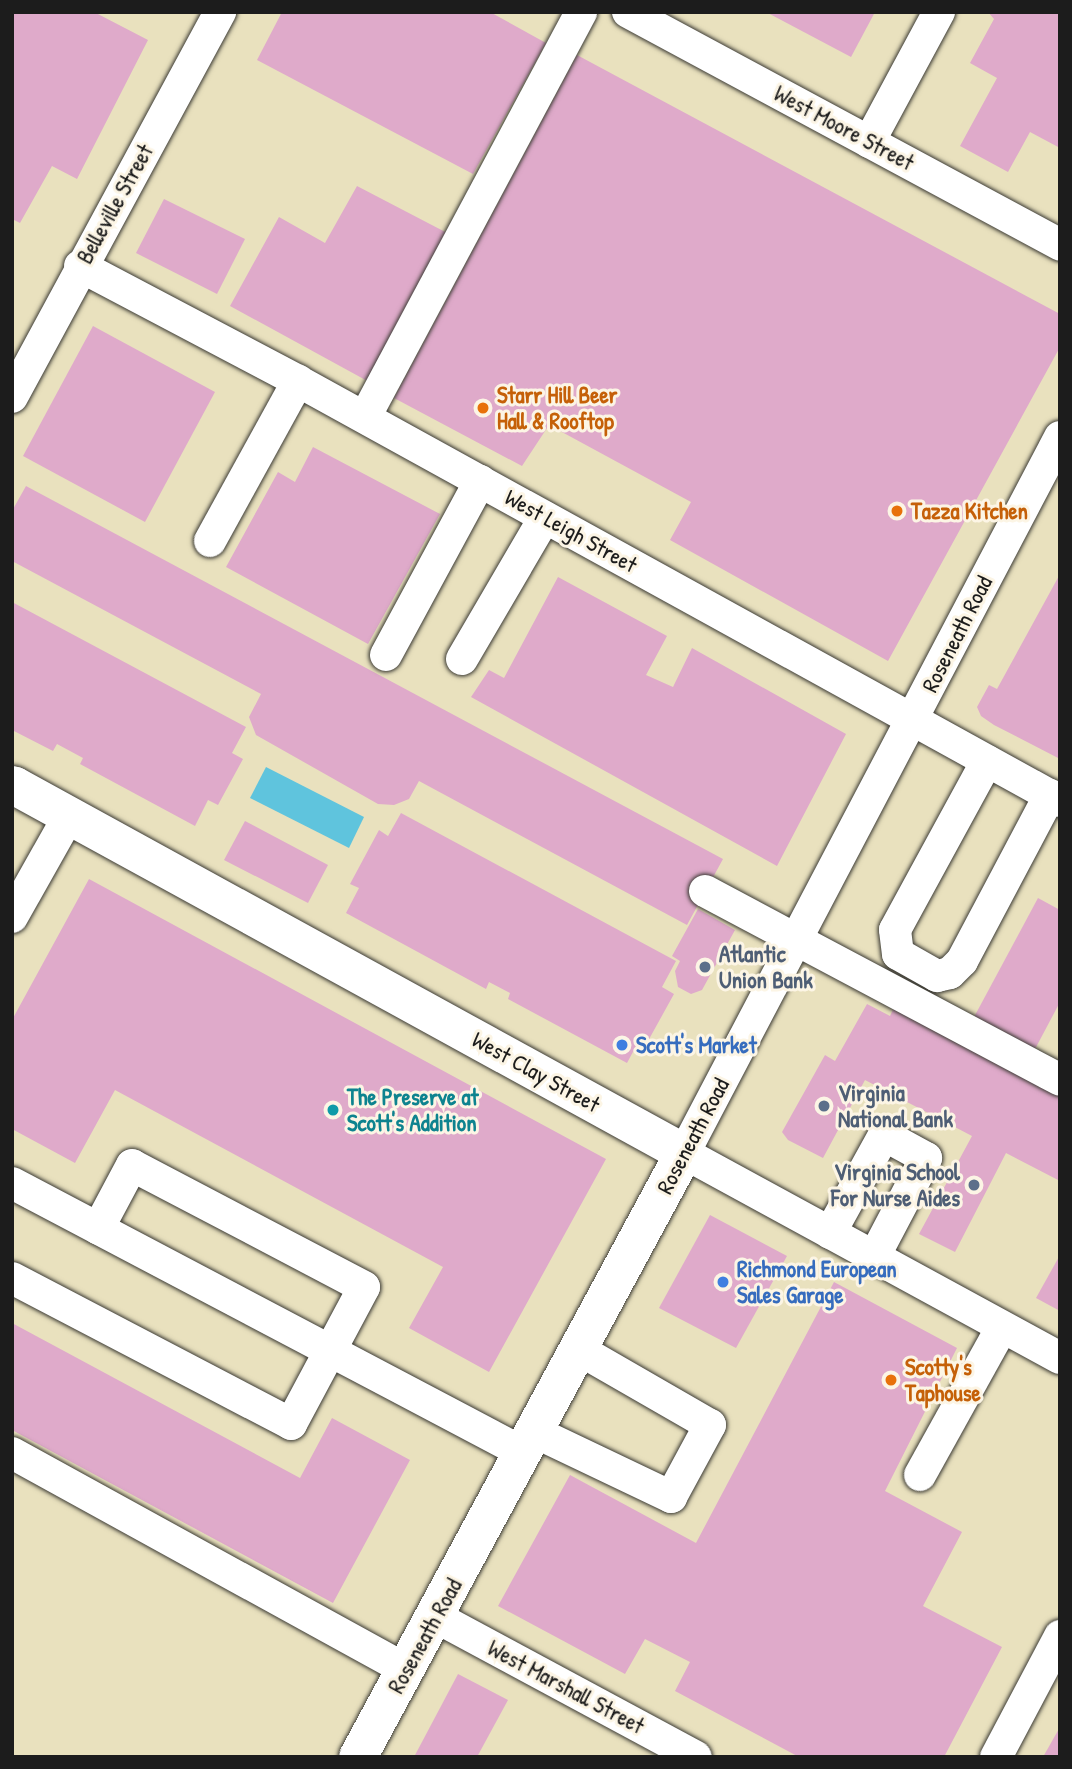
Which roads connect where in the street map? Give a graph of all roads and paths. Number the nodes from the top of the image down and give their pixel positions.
1 (220, 12) edge
2 (581, 12) edge
3 (628, 12) edge
4 (939, 12) edge
5 (869, 142) junction
6 (1060, 244) edge
7 (80, 266) junction
8 (299, 381) junction
9 (12, 397) edge
10 (365, 417) junction
11 (1060, 438) edge
12 (480, 481) junction
13 (545, 517) junction
14 (210, 541) dead end
15 (386, 655) dead end
16 (462, 659) dead end
17 (913, 720) junction
18 (987, 761) junction
19 (13, 785) edge
20 (1055, 798) edge
21 (69, 816) junction
22 (705, 891) dead end
23 (12, 917) edge
24 (796, 942) junction
25 (1060, 1080) edge
26 (684, 1153) junction
27 (14, 1187) edge
28 (98, 1228) junction
29 (830, 1233) junction
30 (874, 1257) junction
31 (12, 1278) edge
32 (1002, 1327) junction
33 (578, 1349) junction
34 (330, 1351) junction
35 (1060, 1358) edge
36 (529, 1443) junction
37 (12, 1453) edge
38 (920, 1475) dead end
39 (436, 1617) junction
40 (1060, 1636) edge
41 (406, 1670) junction
42 (358, 1757) edge
43 (695, 1757) edge
44 (996, 1757) edge

1 - 7 street, Belleville Street
2 - 10 street
3 - 5 street, West Moore Street
4 - 5 street
5 - 6 street, West Moore Street
7 - 8 street, West Leigh Street
7 - 9 street, Belleville Street
8 - 10 street, West Leigh Street
8 - 14 street
10 - 12 street, West Leigh Street
11 - 17 street, Roseneath Road
12 - 13 street, West Leigh Street
12 - 15 street
13 - 16 street
13 - 17 street, West Leigh Street
17 - 18 street, West Leigh Street
17 - 24 street, Roseneath Road
18 - 20 street, West Leigh Street
18 - 20 street
19 - 21 main road, West Clay Street
21 - 23 street
21 - 26 main road, West Clay Street
22 - 24 street
24 - 25 street
24 - 26 street, Roseneath Road
26 - 29 street, West Clay Street
26 - 33 main road, Roseneath Road
27 - 28 street
28 - 34 street
28 - 34 street
29 - 30 street, West Clay Street
29 - 30 street
30 - 32 street, West Clay Street
31 - 34 street
32 - 35 street, West Clay Street
32 - 38 street
33 - 36 main road, Roseneath Road
33 - 36 street
34 - 36 street
36 - 39 main road, Roseneath Road
37 - 41 street
39 - 41 main road, Roseneath Road
39 - 43 street, West Marshall Street
40 - 44 street
41 - 42 main road, Roseneath Road

